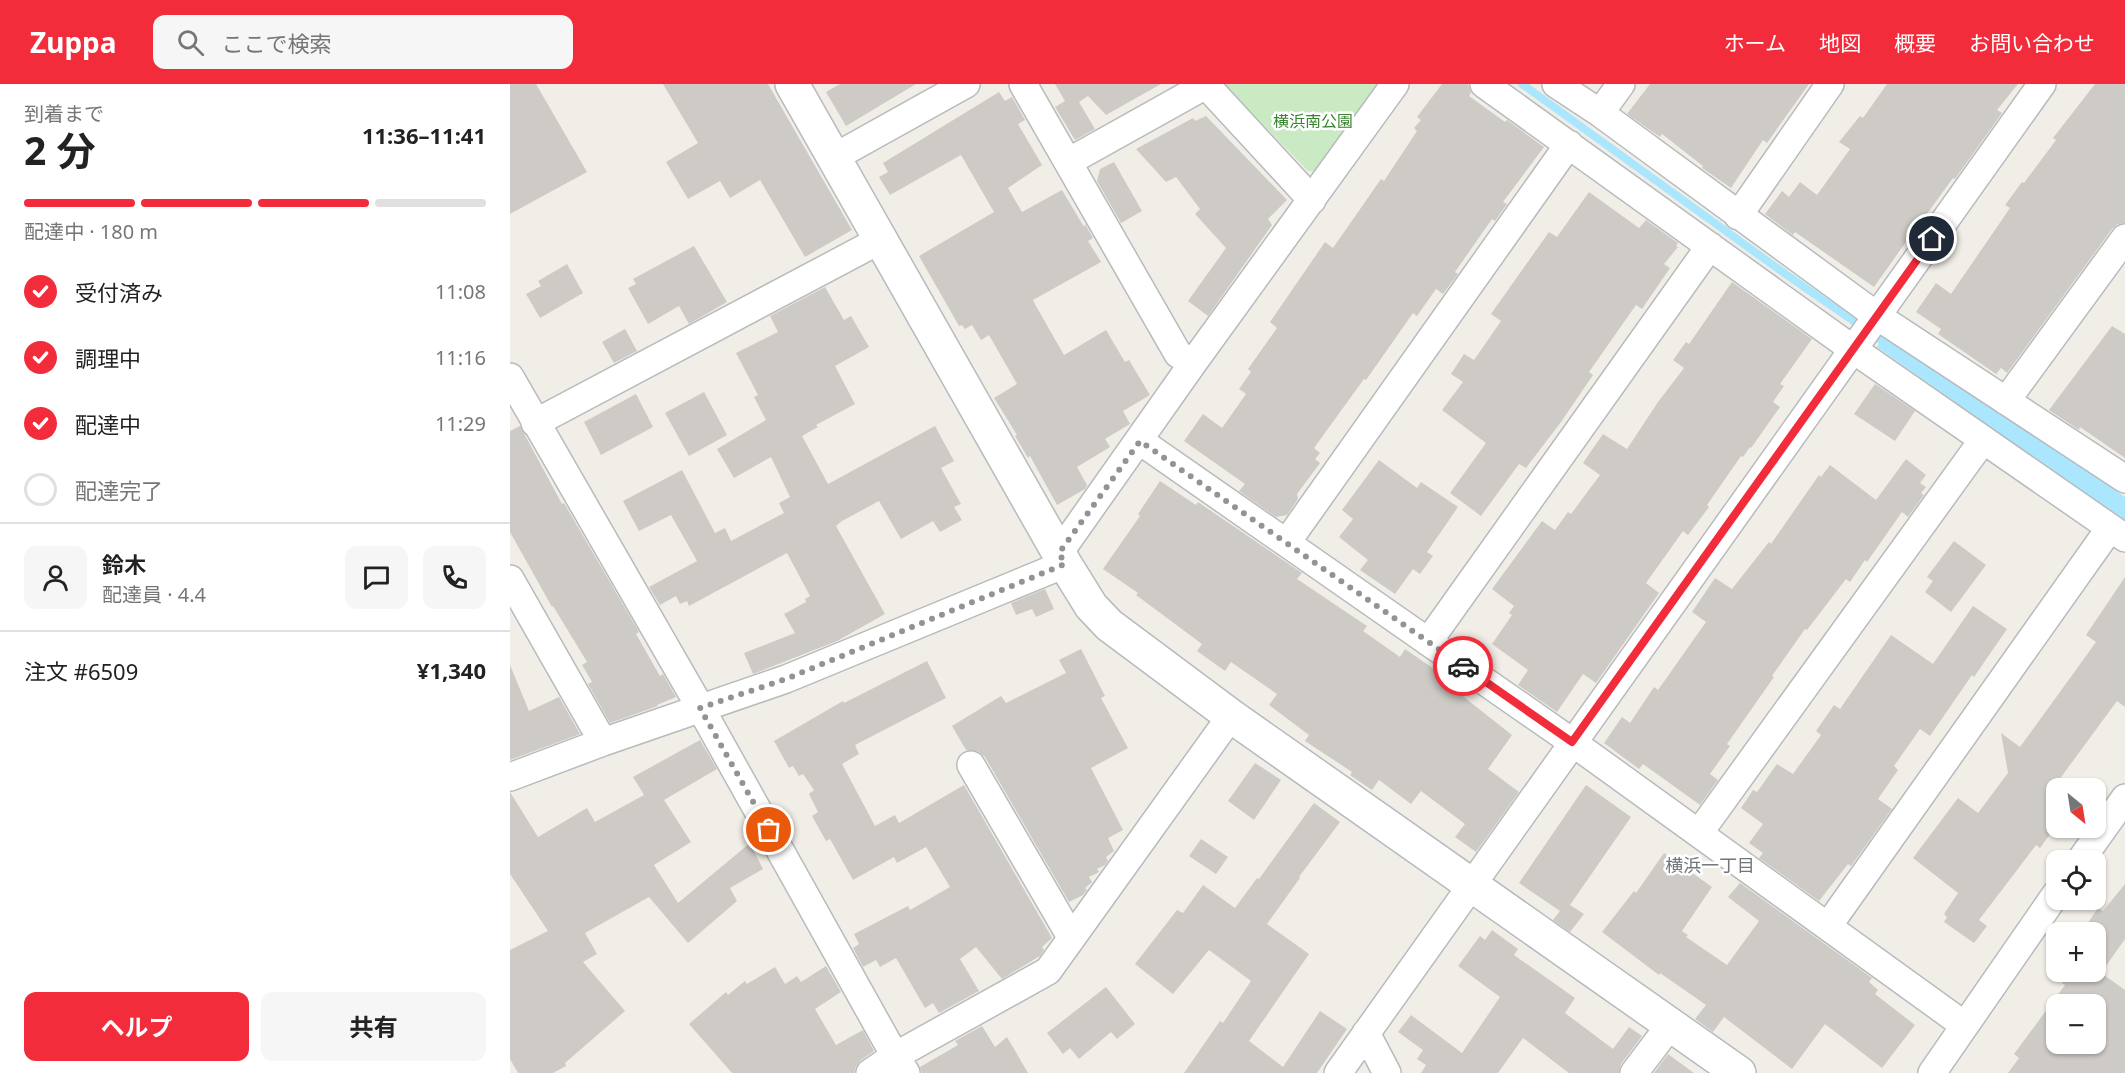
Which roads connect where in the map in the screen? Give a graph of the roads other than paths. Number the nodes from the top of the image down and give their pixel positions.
1 (792, 84) edge
2 (966, 84) edge
3 (1023, 84) edge
4 (1395, 84) edge
5 (1484, 84) edge
6 (1556, 84) edge
7 (1621, 84) edge
8 (1830, 84) edge
9 (2042, 84) edge
10 (1600, 113) junction
11 (1569, 144) junction
12 (833, 158) junction
13 (1068, 162) junction
14 (1312, 200) junction
15 (1738, 216) junction
16 (2125, 238) edge
17 (880, 240) junction
18 (1710, 246) junction
19 (1877, 316) junction
20 (1854, 350) junction
21 (1193, 363) junction
22 (511, 382) edge
23 (2006, 401) junction
24 (535, 423) junction
25 (1983, 440) junction
26 (1140, 441) junction
27 (2125, 479) edge
28 (2118, 533) edge
29 (1287, 542) junction
30 (1062, 559) junction
31 (510, 579) edge
32 (1428, 642) junction
33 (700, 708) junction
34 (1231, 716) junction
35 (603, 742) junction
36 (1572, 742) junction
37 (971, 765) dead end
38 (510, 777) edge
39 (2125, 798) edge
40 (1699, 833) junction
41 (2088, 850) edge
42 (1470, 885) junction
43 (2046, 908) edge
44 (1828, 926) junction
45 (1071, 937) junction
46 (1671, 1024) junction
47 (1964, 1025) junction
48 (1366, 1033) junction
49 (901, 1064) edge
50 (870, 1073) edge
51 (1338, 1073) edge
52 (1387, 1073) edge
53 (1634, 1073) edge
54 (1739, 1073) edge
55 (1932, 1073) edge

1 - 12 street
2 - 12 street
3 - 13 street
4 - 14 street
5 - 11 street
6 - 10 street
7 - 10 street
8 - 15 street
9 - 19 street
10 - 15 street
11 - 18 street
11 - 29 street
12 - 17 street
13 - 14 street
13 - 21 street
14 - 21 street
15 - 19 street
16 - 23 street
17 - 24 street
17 - 30 street
18 - 20 street
18 - 32 street
19 - 20 street
19 - 23 street
20 - 25 street
20 - 36 street
21 - 26 street
22 - 24 street
23 - 27 street
24 - 33 street
25 - 28 street
25 - 40 street
26 - 29 street
26 - 30 street
28 - 44 street
29 - 32 street
30 - 33 street
30 - 34 street
31 - 35 street
32 - 36 street
33 - 35 street
33 - 49 street
34 - 42 street
34 - 45 street
35 - 38 street
36 - 40 street
36 - 42 street
37 - 45 street
39 - 41 street
40 - 44 street
42 - 46 street
42 - 48 street
43 - 47 street
44 - 47 street
45 - 49 street
46 - 53 street
46 - 54 street
47 - 55 street
48 - 51 street
48 - 52 street
49 - 50 street

